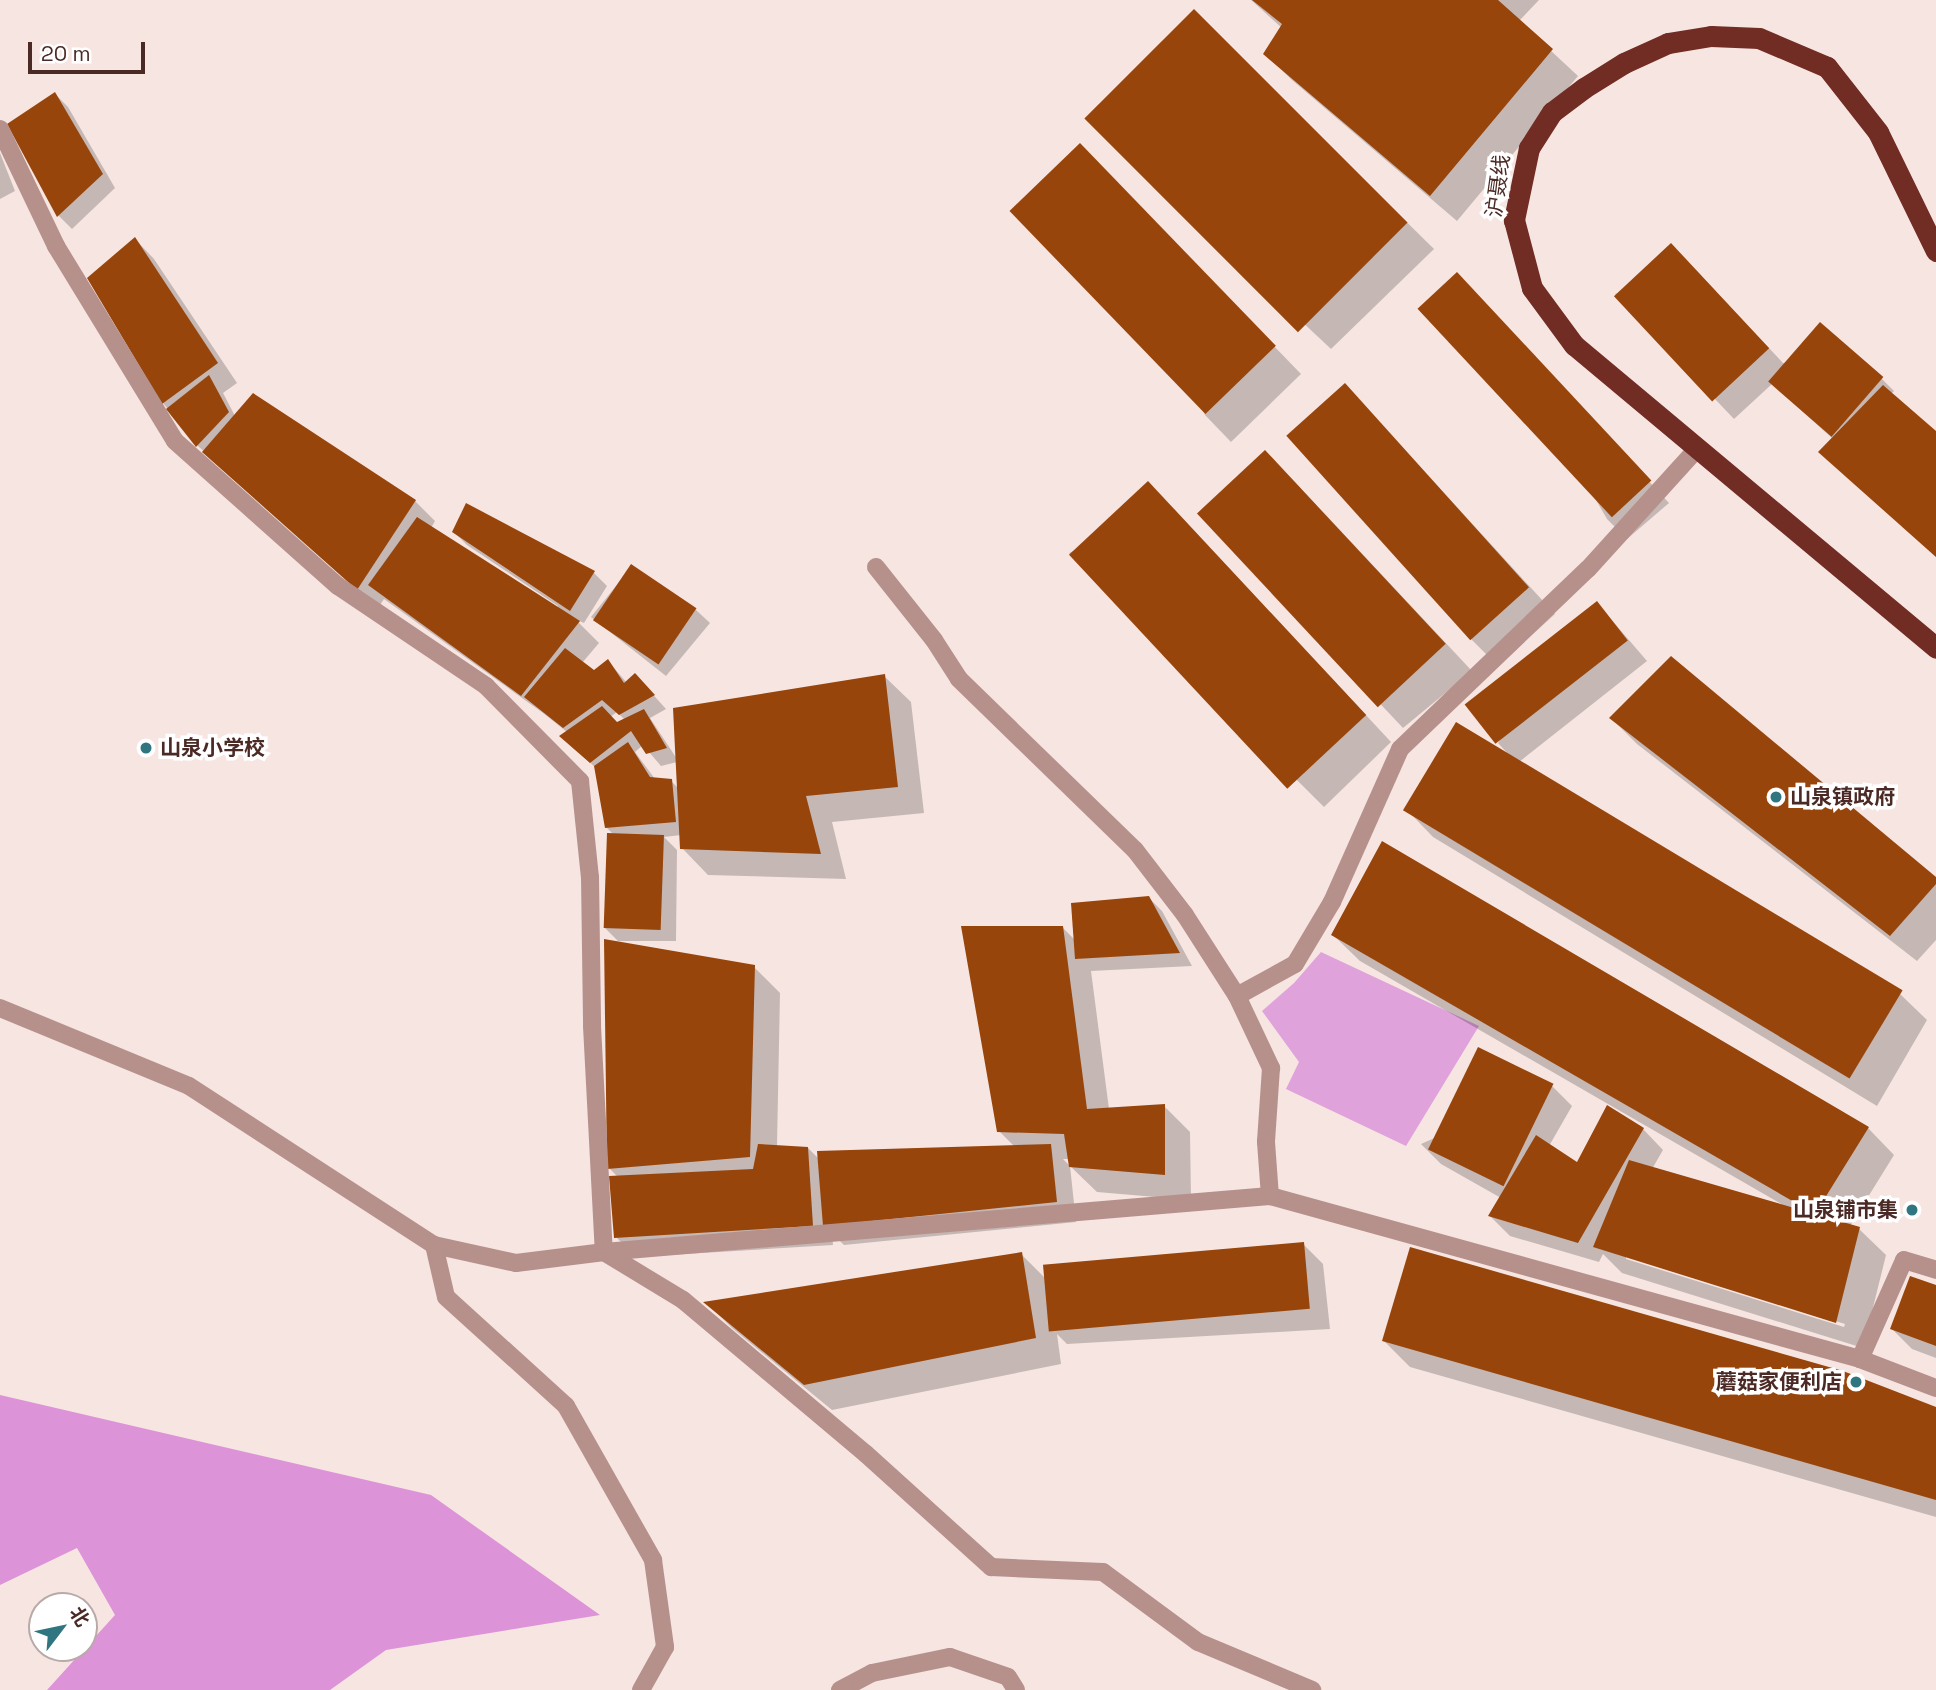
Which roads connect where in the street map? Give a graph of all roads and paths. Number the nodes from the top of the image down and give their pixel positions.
1 (0, 129) edge
2 (1936, 251) edge
3 (1697, 449) junction
4 (876, 567) dead end
5 (1936, 648) edge
6 (1237, 996) junction
7 (0, 1008) edge
8 (1270, 1196) junction
9 (434, 1245) junction
10 (604, 1252) junction
11 (1936, 1270) edge
12 (1860, 1359) junction
13 (1936, 1388) edge
14 (641, 1690) edge
15 (840, 1690) edge
16 (1016, 1690) edge
17 (1312, 1690) edge

1 - 10 street
2 - 3 highway, 沪聂线
3 - 5 highway, 沪聂线
3 - 6 street
4 - 6 street
6 - 8 street
7 - 9 street
8 - 10 street
8 - 12 street
9 - 10 street
9 - 14 street
10 - 17 street
11 - 12 street
12 - 13 street
15 - 16 street

